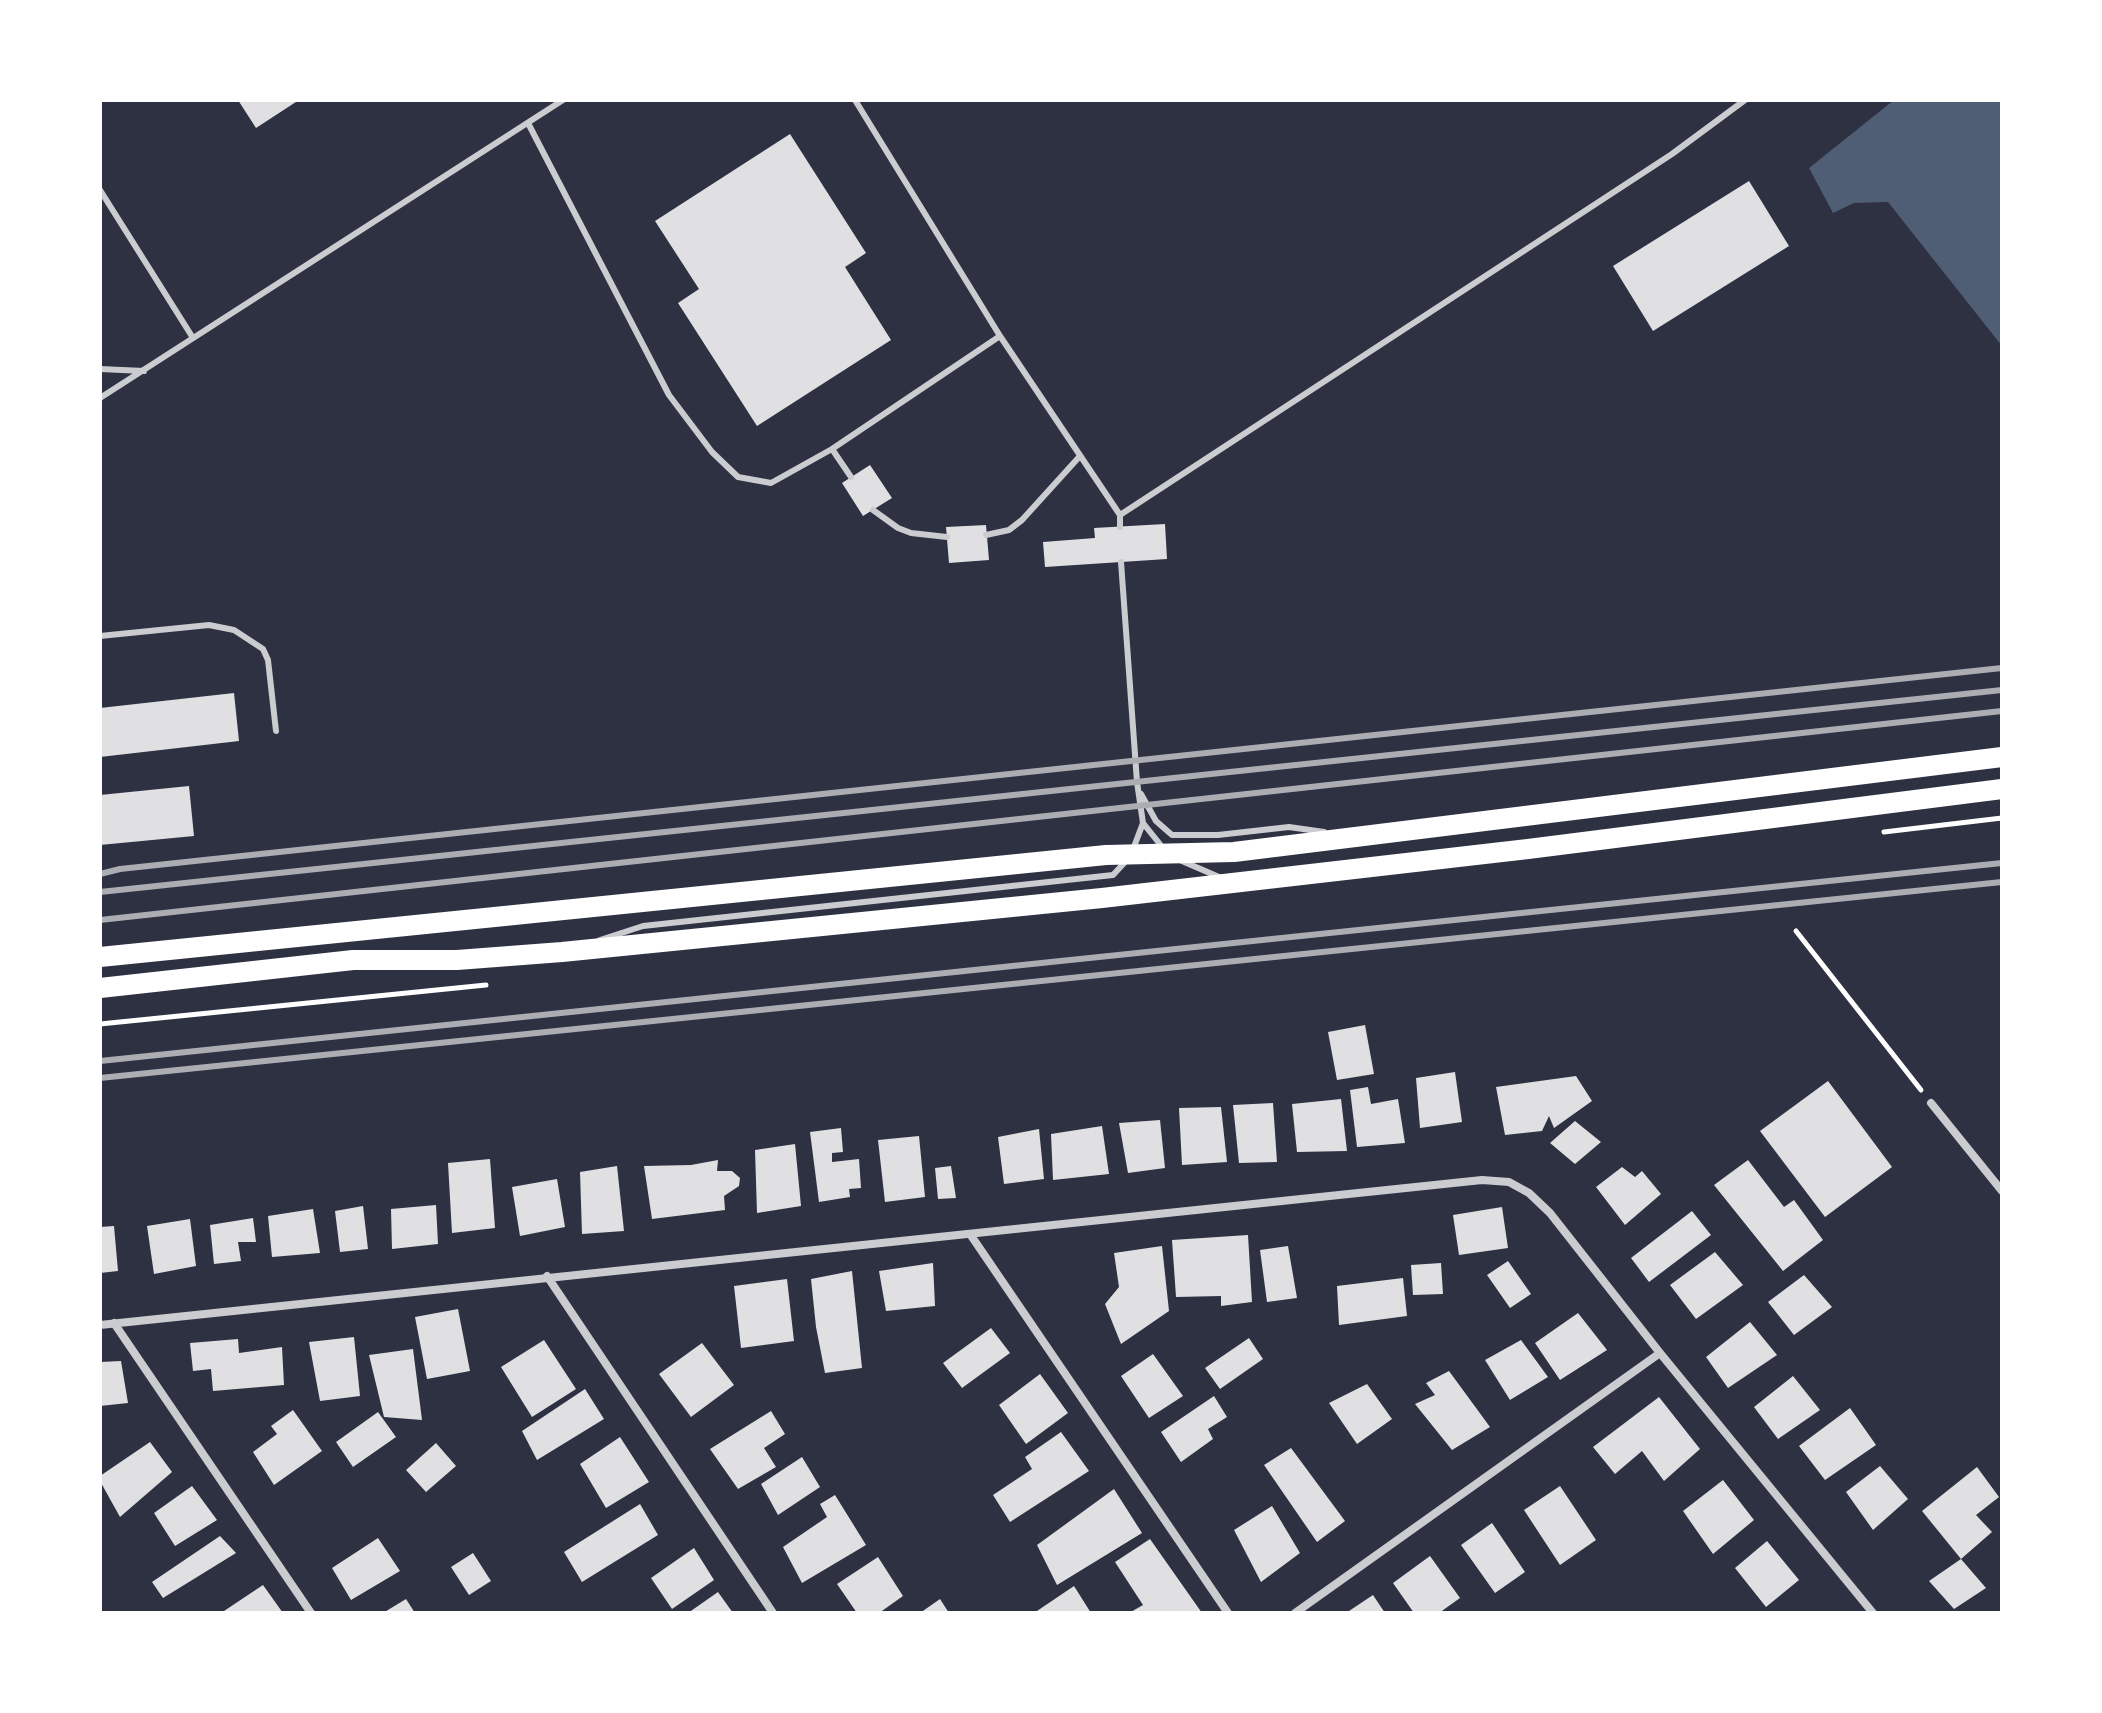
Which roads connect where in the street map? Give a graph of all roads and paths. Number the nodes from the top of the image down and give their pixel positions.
1 (563, 100) edge
2 (855, 100) edge
3 (1745, 100) edge
4 (528, 123) junction
5 (100, 190) edge
6 (1000, 336) junction
7 (193, 338) junction
8 (100, 369) edge
9 (144, 371) junction
10 (100, 398) edge
11 (832, 449) junction
12 (1080, 456) junction
13 (851, 477) dead end
14 (873, 510) dead end
15 (1120, 515) junction
16 (1120, 527) dead end
17 (986, 535) dead end
18 (947, 537) dead end
19 (1121, 562) dead end
20 (100, 636) edge
21 (276, 731) dead end
22 (2002, 757) edge
23 (1138, 787) junction
24 (2002, 789) edge
25 (1143, 823) junction
26 (1359, 837) junction
27 (1132, 854) junction
28 (1169, 854) junction
29 (1237, 884) junction
30 (1796, 931) dead end
31 (562, 952) junction
32 (100, 957) edge
33 (100, 988) edge
34 (1931, 1103) joint
35 (2002, 1191) edge
36 (970, 1234) junction
37 (547, 1276) junction
38 (114, 1323) junction
39 (100, 1325) edge
40 (1660, 1353) junction
41 (311, 1613) edge
42 (773, 1613) edge
43 (1228, 1613) edge
44 (1295, 1613) edge
45 (1873, 1613) edge

1 - 4 lane
2 - 6 lane
3 - 15 lane
4 - 7 lane
4 - 11 lane
5 - 7 lane
6 - 11 lane
6 - 12 lane
7 - 9 lane
8 - 9 lane
9 - 10 lane
11 - 13 lane
12 - 15 lane
12 - 17 lane
14 - 18 lane
15 - 16 lane
19 - 23 lane
20 - 21 lane
22 - 26 main road
23 - 25 lane
23 - 26 lane
24 - 29 main road
25 - 27 lane
25 - 28 lane
26 - 28 main road
27 - 28 main road
27 - 31 lane
27 - 32 main road
28 - 29 lane
29 - 31 main road
30 - 34 path
31 - 33 main road
34 - 35 street
36 - 37 street
36 - 40 street
36 - 43 street
37 - 38 street
37 - 42 street
38 - 39 street
38 - 41 street
40 - 44 street
40 - 45 street

